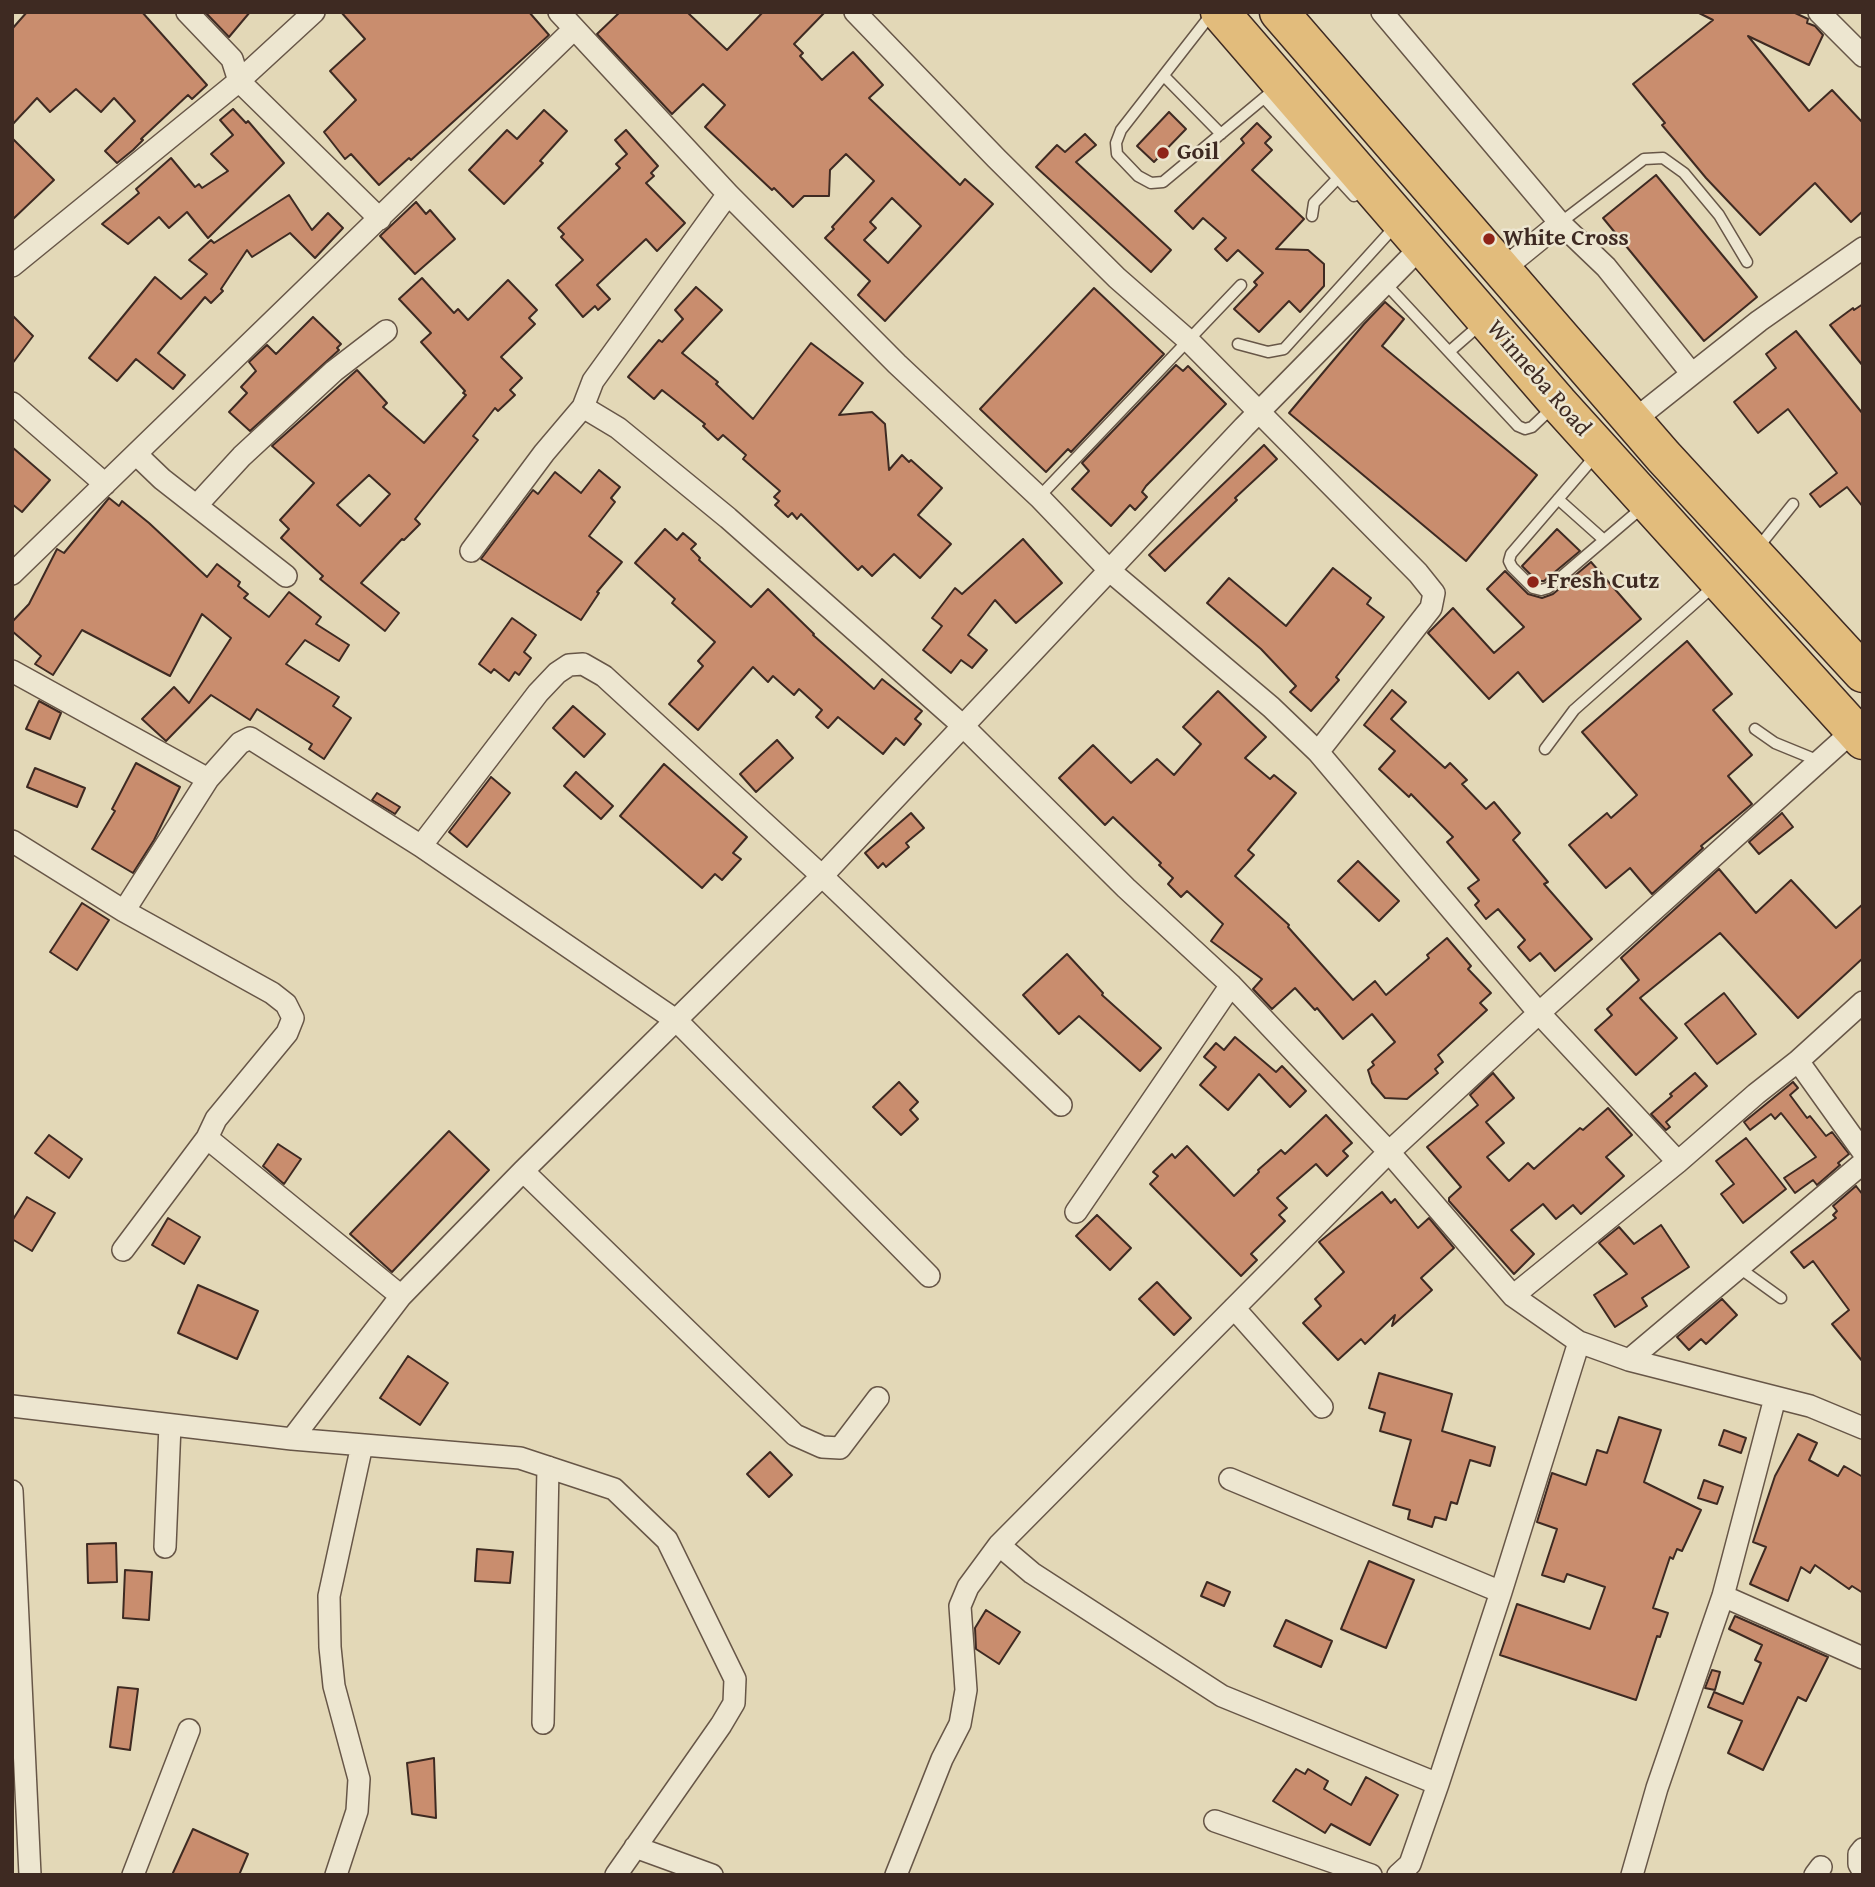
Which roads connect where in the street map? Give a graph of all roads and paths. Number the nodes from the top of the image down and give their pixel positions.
1 (187, 12) edge
2 (314, 12) edge
3 (559, 12) edge
4 (855, 12) edge
5 (1213, 12) edge
6 (1220, 12) edge
7 (1279, 12) edge
8 (1382, 12) edge
9 (1819, 12) edge
10 (574, 29) junction
11 (1860, 50) edge
12 (1164, 75) junction
13 (239, 80) junction
14 (1274, 90) junction
15 (1222, 134) junction
16 (1338, 178) junction
17 (728, 194) junction
18 (1363, 206) dead end
19 (1312, 216) dead end
20 (380, 219) junction
21 (1560, 223) junction
22 (1380, 224) dead end
23 (1404, 246) junction
24 (1863, 248) edge
25 (1747, 262) dead end
26 (12, 266) edge
27 (1501, 271) junction
28 (1385, 284) junction
29 (1241, 285) dead end
30 (1486, 319) junction
31 (386, 331) dead end
32 (1189, 341) junction
33 (1238, 344) dead end
34 (1284, 349) junction
35 (1450, 351) junction
36 (1301, 368) junction
37 (1692, 374) junction
38 (12, 403) edge
39 (1558, 403) junction
40 (583, 407) junction
41 (1259, 414) junction
42 (1633, 421) junction
43 (1600, 450) junction
44 (137, 456) junction
45 (105, 484) junction
46 (1039, 497) junction
47 (1558, 499) junction
48 (1647, 503) junction
49 (1793, 504) dead end
50 (197, 505) junction
51 (1604, 540) junction
52 (471, 551) dead end
53 (1753, 554) junction
54 (1110, 571) junction
55 (12, 574) edge
56 (286, 576) dead end
57 (1718, 582) junction
58 (12, 671) edge
59 (1863, 673) edge
60 (962, 725) junction
61 (1755, 729) dead end
62 (1858, 735) edge
63 (1545, 749) dead end
64 (1318, 752) junction
65 (1819, 761) junction
66 (208, 779) junction
67 (12, 841) edge
68 (421, 846) junction
69 (822, 876) junction
70 (124, 911) junction
71 (1231, 985) junction
72 (1863, 1002) edge
73 (1539, 1013) junction
74 (677, 1021) junction
75 (1798, 1060) junction
76 (1061, 1105) dead end
77 (207, 1138) junction
78 (1389, 1152) junction
79 (1863, 1152) edge
80 (1678, 1162) junction
81 (1863, 1163) edge
82 (523, 1171) junction
83 (1076, 1212) dead end
84 (123, 1250) dead end
85 (1738, 1267) junction
86 (929, 1276) dead end
87 (401, 1296) junction
88 (1513, 1296) junction
89 (1781, 1298) dead end
90 (1234, 1308) junction
91 (1579, 1342) junction
92 (1629, 1360) junction
93 (878, 1398) dead end
94 (1775, 1398) junction
95 (12, 1406) edge
96 (1322, 1407) dead end
97 (170, 1425) junction
98 (1863, 1428) edge
99 (292, 1439) junction
100 (362, 1445) junction
101 (548, 1467) junction
102 (1230, 1479) dead end
103 (12, 1491) edge
104 (999, 1545) junction
105 (165, 1547) dead end
106 (1501, 1592) junction
107 (1723, 1596) junction
108 (1863, 1658) edge
109 (543, 1723) dead end
110 (189, 1730) dead end
111 (1438, 1784) junction
112 (1215, 1821) dead end
113 (635, 1847) junction
114 (1863, 1849) edge
115 (1863, 1871) edge
116 (30, 1875) edge
117 (133, 1875) edge
118 (336, 1875) edge
119 (615, 1875) edge
120 (712, 1875) edge
121 (896, 1875) edge
122 (1371, 1875) edge
123 (1398, 1875) edge
124 (1632, 1875) edge

1 - 13 street
2 - 13 street
3 - 10 street
4 - 32 street
5 - 12 lane
6 - 14 highway, Winneba Road
7 - 27 highway, Winneba Road
8 - 21 street
9 - 11 street
10 - 17 street
10 - 20 street
12 - 15 lane
12 - 15 lane
13 - 20 street
13 - 26 street
14 - 15 lane
14 - 16 lane
14 - 23 highway, Winneba Road
16 - 18 lane
16 - 19 lane
17 - 40 street
17 - 46 street
20 - 44 street
21 - 25 lane
21 - 27 street
21 - 37 street
22 - 23 lane
23 - 28 street
23 - 30 highway, Winneba Road
23 - 34 lane
24 - 37 street
27 - 42 highway, Winneba Road
28 - 35 lane
28 - 36 street
29 - 32 lane
30 - 35 lane
30 - 39 highway, Winneba Road
31 - 50 street
32 - 41 street
32 - 46 lane
33 - 34 lane
34 - 36 lane
35 - 39 lane
36 - 41 street
37 - 42 street
38 - 45 street
39 - 43 highway, Winneba Road
40 - 52 street
40 - 60 street
41 - 54 street
41 - 64 street
42 - 53 highway, Winneba Road
43 - 47 lane
43 - 48 highway, Winneba Road
44 - 45 street
44 - 50 street
45 - 55 street
46 - 54 street
47 - 51 lane
47 - 51 lane
48 - 51 lane
48 - 57 highway, Winneba Road
49 - 53 lane
50 - 56 street
53 - 59 highway, Winneba Road
54 - 60 street
54 - 64 street
57 - 62 highway, Winneba Road
57 - 63 lane
58 - 66 street
60 - 69 street
60 - 71 street
61 - 65 lane
62 - 65 street
64 - 73 street
65 - 73 street
66 - 68 street
66 - 70 street
67 - 70 street
68 - 69 street
68 - 74 street
69 - 74 street
69 - 76 street
70 - 77 street
71 - 78 street
71 - 83 street
72 - 75 street
73 - 78 street
73 - 80 street
74 - 82 street
74 - 86 street
75 - 79 street
75 - 80 street
77 - 84 street
77 - 87 street
78 - 88 street
78 - 90 street
80 - 88 street
81 - 85 street
82 - 87 street
82 - 93 street
85 - 89 lane
85 - 92 street
87 - 99 street
88 - 91 street
90 - 96 street
90 - 104 street
91 - 92 street
91 - 106 street
92 - 94 street
94 - 98 street
94 - 107 street
95 - 97 street
97 - 99 street
97 - 105 street
99 - 100 street
100 - 101 street
100 - 118 street
101 - 109 street
101 - 113 street
102 - 106 street
103 - 116 street
104 - 111 street
104 - 121 street
106 - 111 street
107 - 108 street
107 - 124 street
110 - 117 street
111 - 123 street
112 - 122 street
113 - 119 street
113 - 120 street
114 - 115 street

